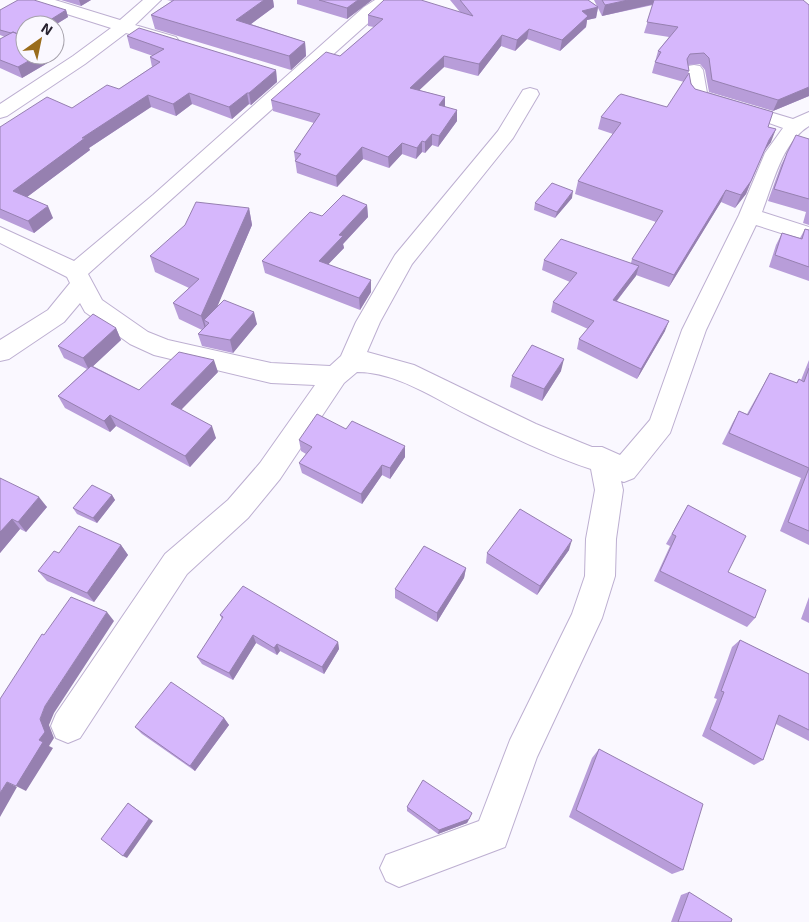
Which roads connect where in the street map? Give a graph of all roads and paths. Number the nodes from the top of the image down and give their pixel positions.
1 (38, 0) edge
2 (153, 0) edge
3 (386, 0) edge
4 (124, 27) junction
5 (190, 47) edge
6 (694, 70) dead end
7 (274, 73) edge
8 (293, 79) junction
9 (530, 94) dead end
10 (0, 112) edge
11 (802, 122) edge
12 (750, 215) junction
13 (0, 234) edge
14 (809, 235) edge
15 (79, 278) junction
16 (93, 306) junction
17 (56, 316) junction
18 (0, 352) edge
19 (343, 368) junction
20 (602, 458) junction
21 (68, 726) dead end
22 (399, 868) dead end

1 - 4 street
2 - 4 street
3 - 8 street
4 - 5 street
4 - 10 street
6 - 11 street
7 - 8 street
8 - 15 street
9 - 19 street
11 - 12 street
12 - 14 street
12 - 20 street
13 - 15 street
15 - 16 street
15 - 17 street
16 - 17 street
16 - 19 street
17 - 18 street
19 - 20 street
19 - 21 street
20 - 22 street

